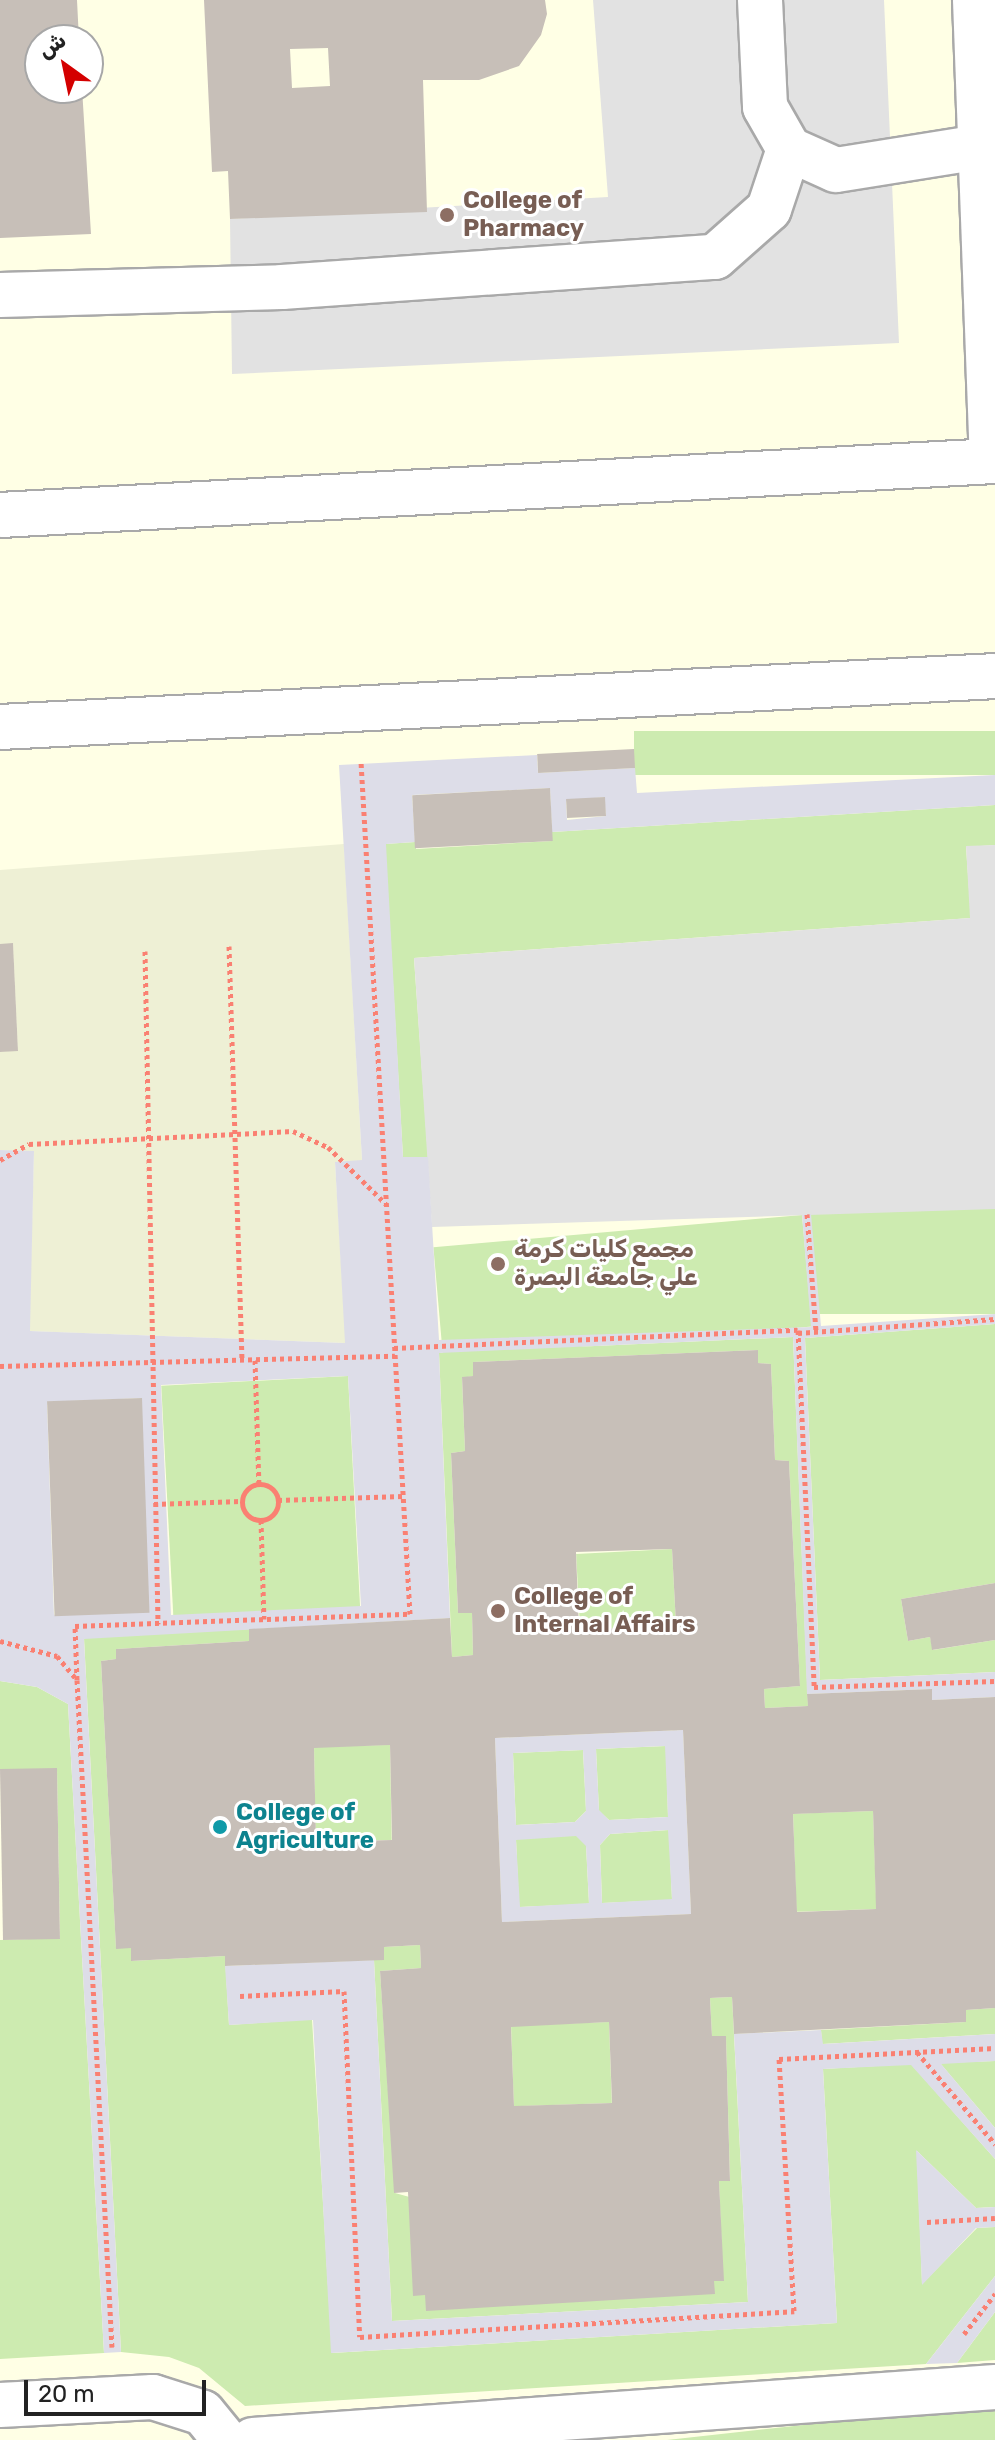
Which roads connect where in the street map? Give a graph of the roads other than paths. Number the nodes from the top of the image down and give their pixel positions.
1 (760, 0) edge
2 (975, 0) edge
3 (980, 147) junction
4 (789, 149) junction
5 (0, 295) edge
6 (994, 461) edge
7 (0, 515) edge
8 (995, 676) edge
9 (0, 727) edge
10 (995, 2387) edge
11 (0, 2405) edge
12 (422, 2434) edge
13 (225, 2440) edge
14 (253, 2440) edge

1 - 4 street
2 - 3 street
3 - 4 street
3 - 6 street
4 - 5 street
6 - 7 street
8 - 9 street
10 - 12 street
11 - 13 street
12 - 14 street

